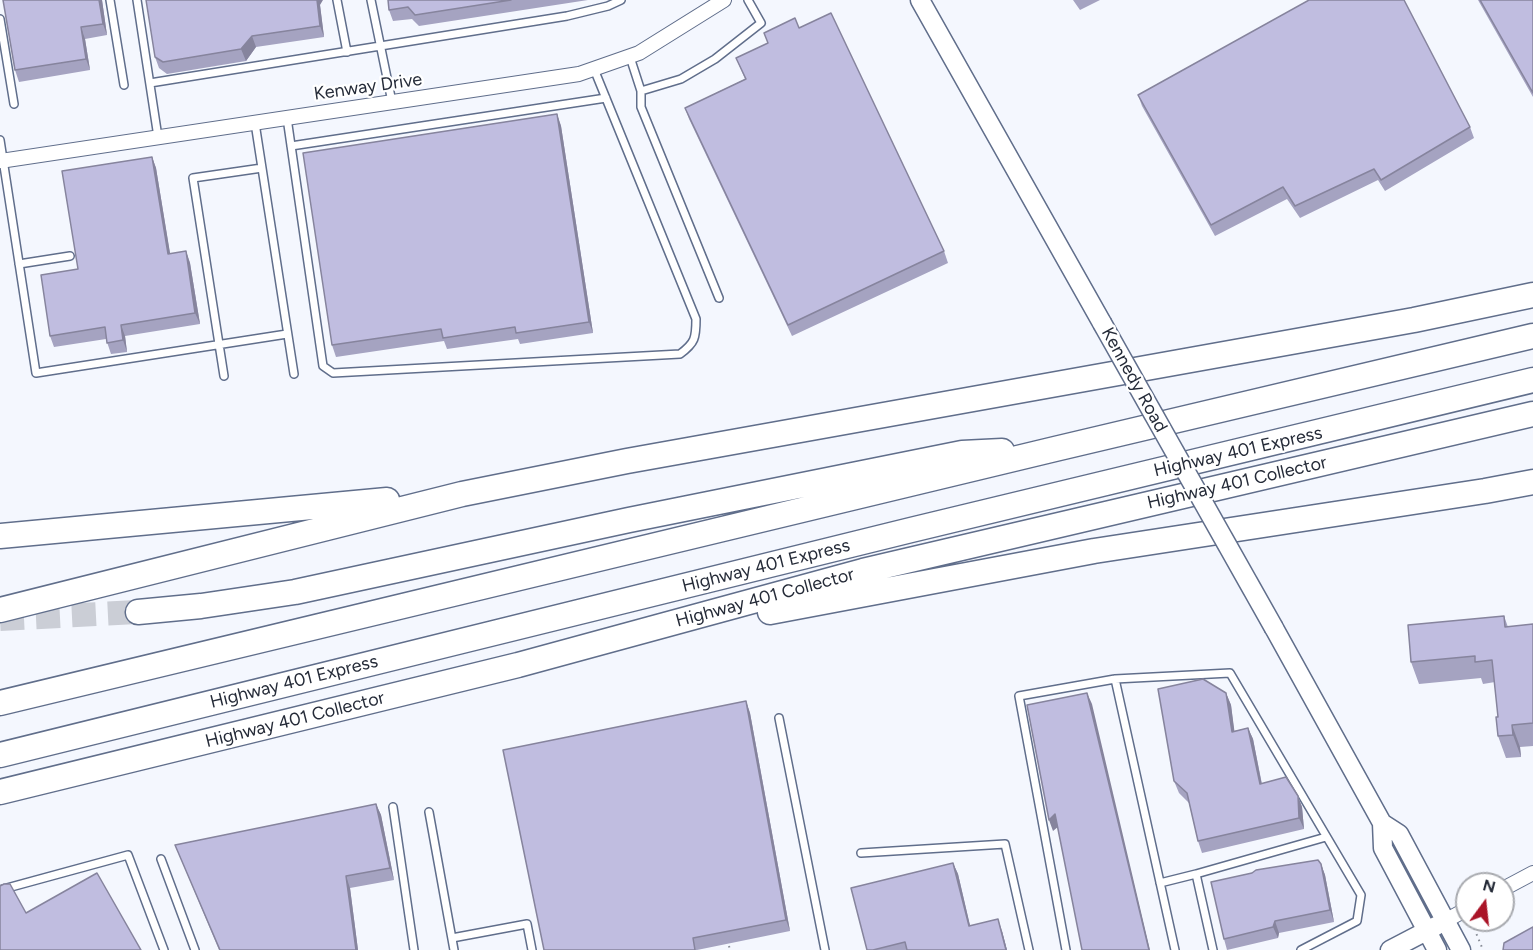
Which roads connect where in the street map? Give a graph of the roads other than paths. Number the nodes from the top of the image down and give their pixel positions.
1 (110, 0) edge
2 (137, 0) edge
3 (338, 0) edge
4 (371, 0) edge
5 (621, 0) edge
6 (724, 0) edge
7 (748, 0) edge
8 (921, 0) edge
9 (0, 19) edge
10 (381, 47) junction
11 (347, 52) junction
12 (630, 57) junction
13 (594, 69) junction
14 (150, 83) junction
15 (124, 84) dead end
16 (641, 91) junction
17 (606, 98) junction
18 (392, 102) junction
19 (14, 104) dead end
20 (287, 118) junction
21 (255, 123) junction
22 (158, 137) junction
23 (0, 140) edge
24 (291, 146) junction
25 (1, 161) edge
26 (262, 168) junction
27 (70, 256) dead end
28 (19, 264) junction
29 (1533, 282) edge
30 (1533, 295) edge
31 (719, 298) dead end
32 (1414, 320) junction
33 (287, 334) junction
34 (1533, 336) edge
35 (219, 345) junction
36 (294, 374) dead end
37 (224, 376) dead end
38 (1533, 380) edge
39 (1533, 414) edge
40 (1055, 449) junction
41 (1533, 482) edge
42 (1533, 487) edge
43 (1485, 491) junction
44 (462, 494) junction
45 (0, 536) edge
46 (0, 610) edge
47 (138, 612) tunnel mouth
48 (594, 645) junction
49 (1115, 679) junction
50 (0, 703) edge
51 (779, 717) dead end
52 (0, 755) edge
53 (0, 792) edge
54 (393, 807) dead end
55 (429, 812) dead end
56 (1382, 823) junction
57 (1326, 837) junction
58 (861, 853) dead end
59 (161, 860) dead end
60 (1533, 873) edge
61 (1196, 874) junction
62 (1160, 883) junction
63 (1515, 883) edge
64 (0, 890) edge
65 (1455, 916) edge
66 (1445, 921) junction
67 (1426, 931) junction
68 (452, 938) junction
69 (164, 950) edge
70 (195, 950) edge
71 (414, 950) edge
72 (454, 950) edge
73 (532, 950) edge
74 (825, 950) edge
75 (1029, 950) edge
76 (1066, 950) edge
77 (1175, 950) edge
78 (1213, 950) edge
79 (1301, 950) edge
80 (1390, 950) edge
81 (1437, 950) edge
82 (1461, 950) edge

1 - 15 lane
2 - 14 lane
3 - 11 lane
4 - 10 lane
5 - 10 lane
6 - 12 street, Kenway Drive
7 - 16 lane
8 - 56 main road, Kennedy Road, bridge
9 - 19 lane
10 - 11 lane
10 - 18 lane
11 - 14 lane
12 - 13 street, Kenway Drive
12 - 16 lane
13 - 17 lane
13 - 18 street, Kenway Drive
14 - 22 lane
16 - 31 lane
17 - 24 lane
17 - 24 lane
18 - 20 street, Kenway Drive
20 - 21 street, Kenway Drive
20 - 24 lane
21 - 22 street, Kenway Drive
21 - 26 lane
22 - 25 street, Kenway Drive
23 - 25 lane
25 - 28 lane
26 - 33 lane
26 - 35 lane
27 - 28 lane
28 - 35 lane
29 - 32 highway
30 - 32 highway
32 - 44 highway
33 - 35 lane
33 - 36 lane
34 - 40 highway
35 - 37 lane
38 - 52 highway, Highway 401 Express
39 - 48 highway, Highway 401 Collector
40 - 47 highway
40 - 50 highway
41 - 43 highway
42 - 43 highway
43 - 48 highway
44 - 45 highway
44 - 46 highway
48 - 53 highway, Highway 401 Collector
49 - 57 lane
49 - 62 lane
49 - 76 lane
51 - 74 lane
54 - 71 lane
55 - 68 lane
56 - 66 main road, Kennedy Road
56 - 67 main road, Kennedy Road
57 - 61 lane
57 - 79 lane
58 - 75 lane
59 - 70 lane
60 - 63 street
61 - 62 lane
61 - 78 lane
62 - 77 lane
64 - 69 lane
65 - 66 street
66 - 67 main road
66 - 82 main road, Kennedy Road
67 - 80 main road
67 - 81 main road, Kennedy Road
68 - 72 lane
68 - 73 lane

